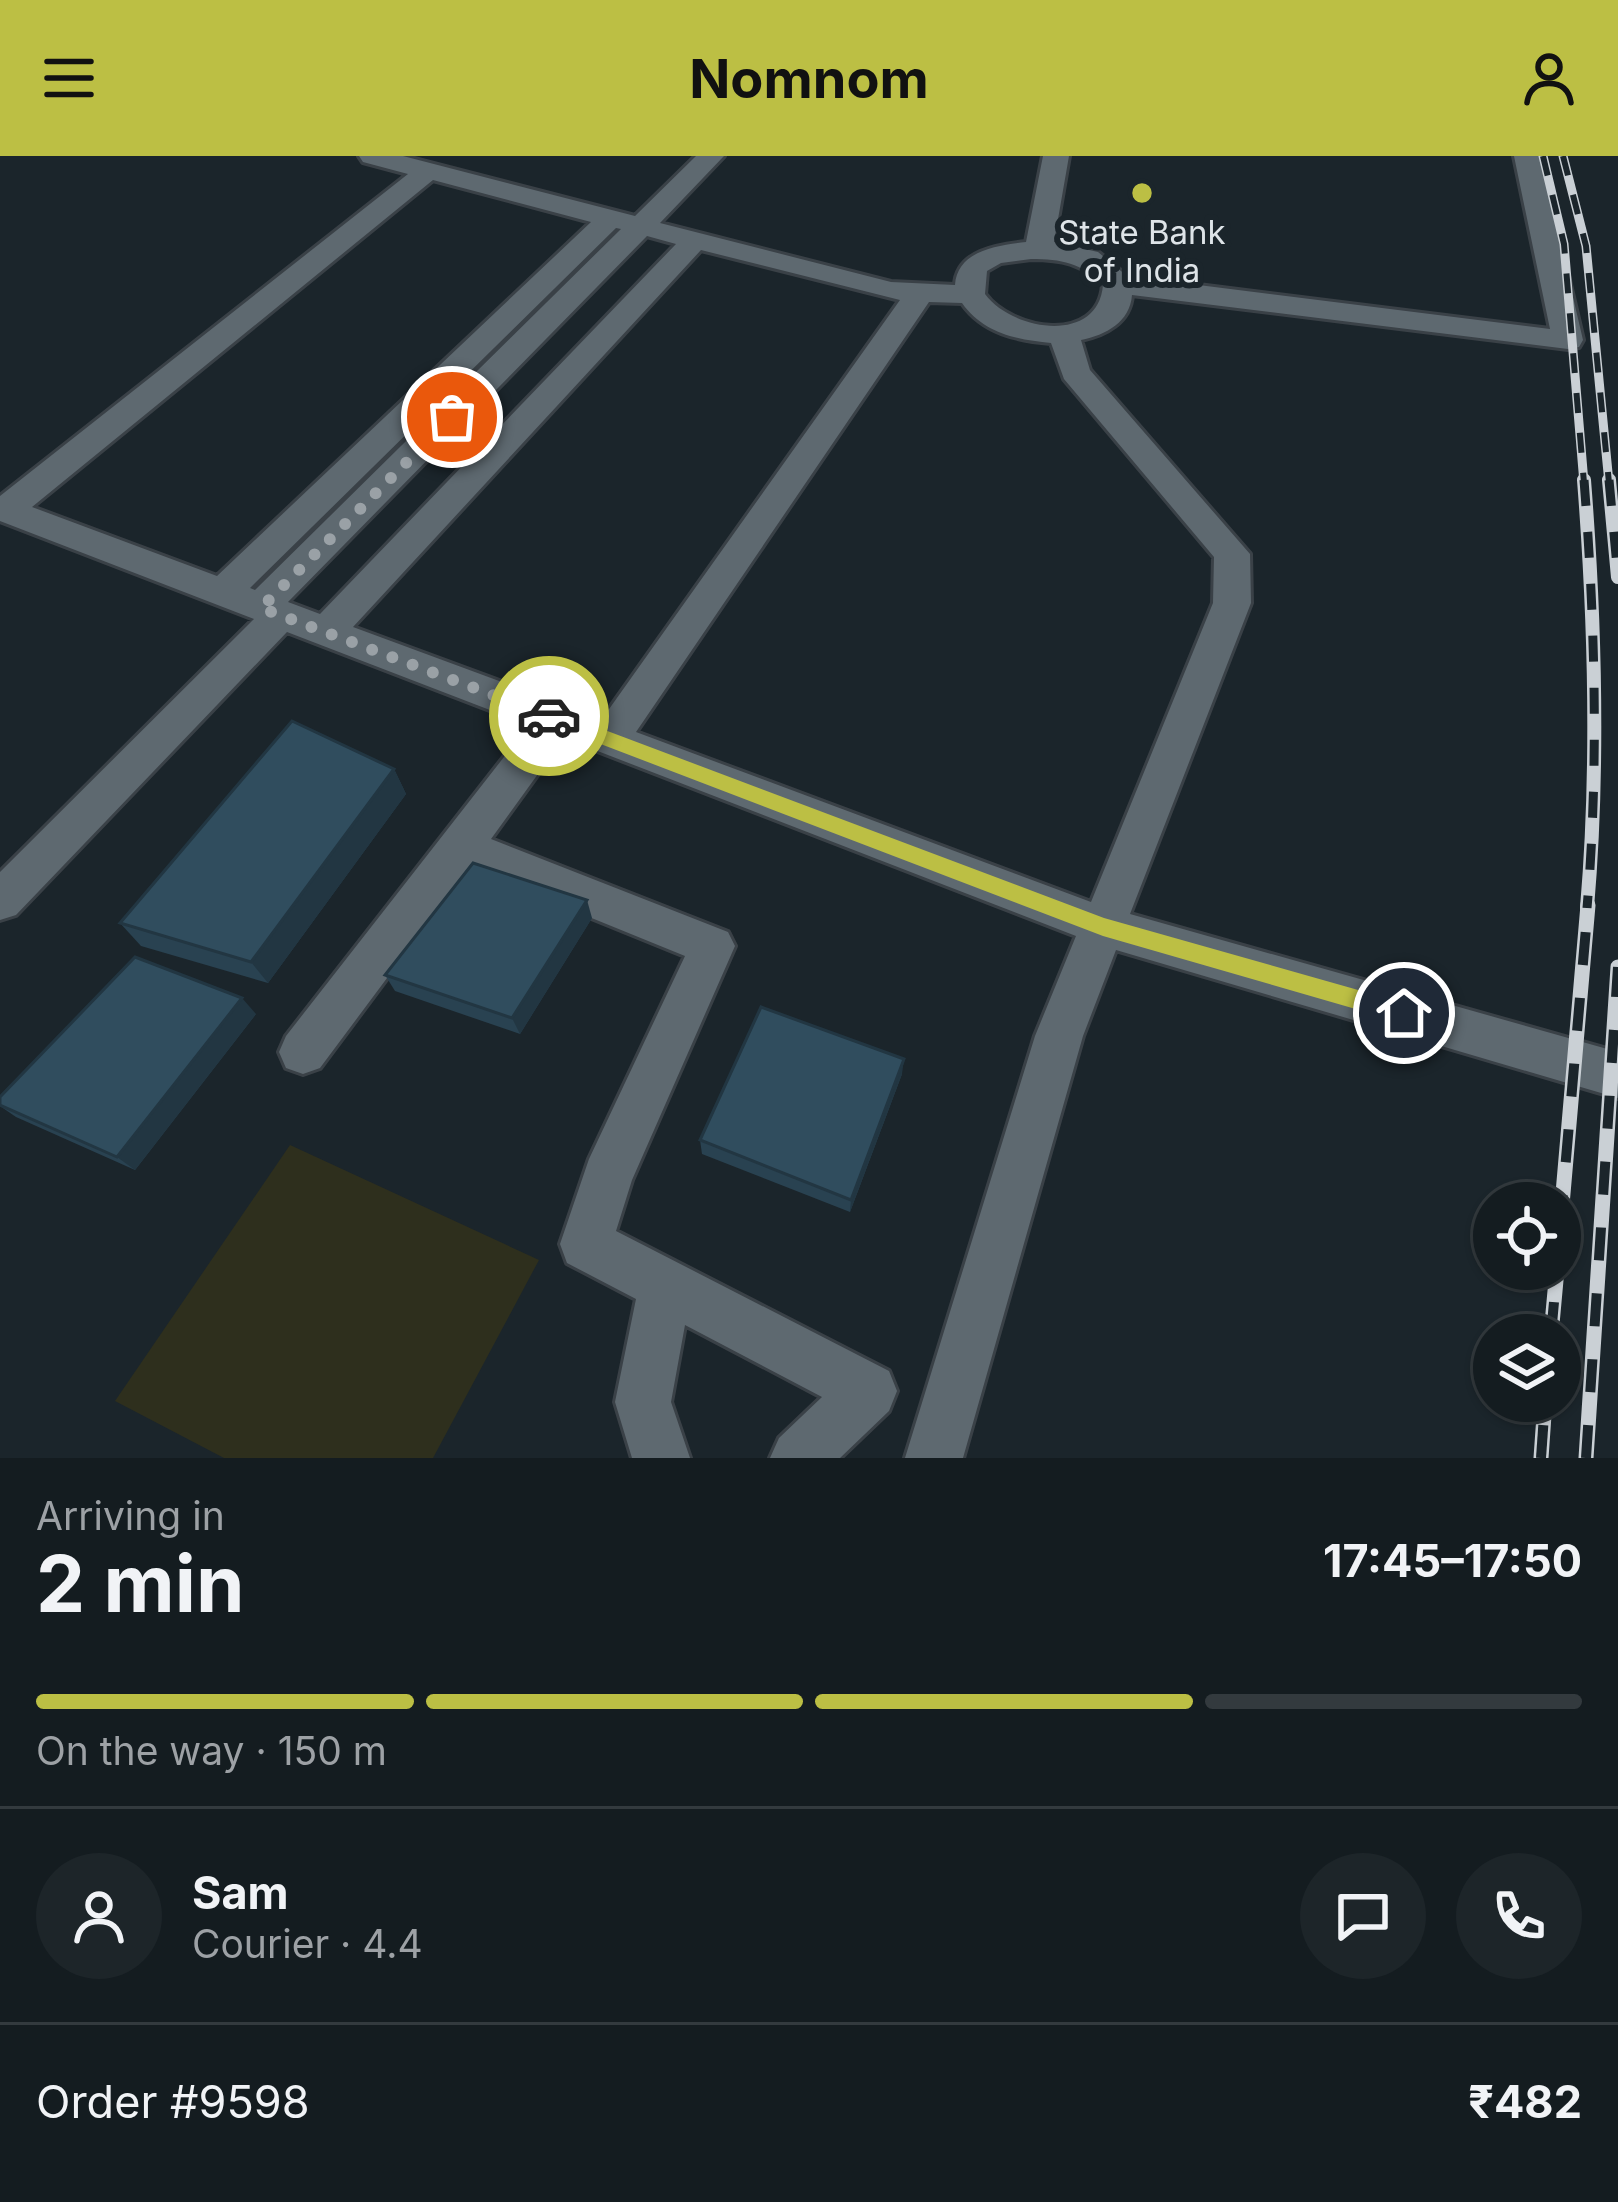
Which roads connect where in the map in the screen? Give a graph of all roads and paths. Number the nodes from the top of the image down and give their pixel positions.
1 (372, 156) edge
2 (711, 156) edge
3 (1056, 156) edge
4 (1527, 156) edge
5 (428, 170) junction
6 (627, 223) junction
7 (695, 240) junction
8 (1039, 249) junction
9 (1118, 284) junction
10 (920, 293) junction
11 (970, 296) junction
12 (1064, 334) junction
13 (3, 509) edge
14 (255, 605) junction
15 (326, 632) junction
16 (556, 719) junction
17 (610, 739) junction
18 (461, 846) junction
19 (0, 901) edge
20 (1103, 926) junction
21 (303, 1052) dead end
22 (1618, 1076) edge
23 (665, 1288) junction
24 (661, 1458) edge
25 (799, 1458) edge
26 (934, 1458) edge

1 - 5 street
2 - 6 street
3 - 8 street
4 - 9 street
5 - 6 street
5 - 13 street
6 - 7 street
6 - 14 street
7 - 10 street
7 - 15 street
8 - 9 street
8 - 11 street
9 - 12 street
10 - 11 street
10 - 17 street
11 - 12 street
12 - 20 street
13 - 14 street
14 - 15 street
14 - 19 street
15 - 16 street
16 - 17 street
16 - 18 street
17 - 20 street
18 - 21 street
18 - 23 street
20 - 22 street
20 - 26 street
23 - 24 street
23 - 25 street

